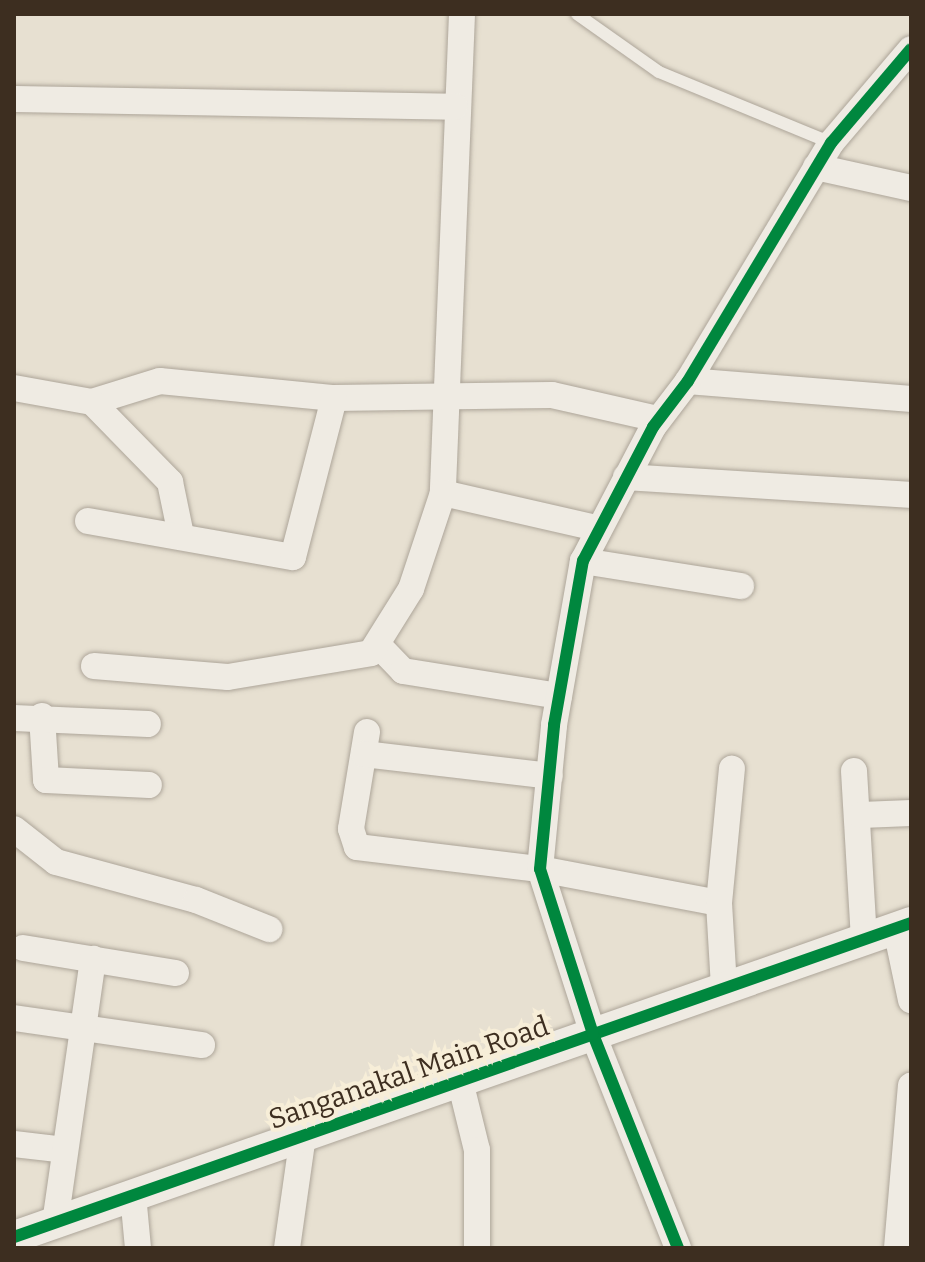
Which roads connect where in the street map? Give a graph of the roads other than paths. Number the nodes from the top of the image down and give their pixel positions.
1 (462, 14) edge
2 (577, 14) edge
3 (911, 49) edge
4 (14, 99) edge
5 (455, 107) junction
6 (831, 143) junction
7 (816, 167) junction
8 (911, 188) edge
9 (688, 381) junction
10 (14, 388) edge
11 (334, 398) junction
12 (451, 399) junction
13 (911, 399) edge
14 (92, 402) junction
15 (658, 419) junction
16 (626, 477) junction
17 (443, 493) junction
18 (911, 495) edge
19 (88, 521) dead end
20 (596, 528) junction
21 (181, 535) junction
22 (583, 561) junction
23 (741, 586) dead end
24 (380, 647) junction
25 (94, 666) dead end
26 (559, 696) junction
27 (42, 716) junction
28 (14, 718) edge
29 (148, 724) dead end
30 (732, 769) dead end
31 (854, 771) dead end
32 (550, 776) junction
33 (149, 785) dead end
34 (911, 813) edge
35 (861, 815) junction
36 (14, 829) edge
37 (540, 869) junction
38 (719, 903) junction
39 (903, 926) edge
40 (269, 929) dead end
41 (864, 939) junction
42 (23, 948) dead end
43 (93, 959) junction
44 (176, 973) dead end
45 (724, 988) junction
46 (911, 1000) edge
47 (14, 1018) edge
48 (82, 1029) junction
49 (593, 1034) junction
50 (202, 1045) dead end
51 (460, 1081) junction
52 (911, 1086) edge
53 (303, 1136) junction
54 (14, 1144) edge
55 (65, 1150) junction
56 (133, 1195) junction
57 (55, 1223) junction
58 (14, 1237) edge
59 (138, 1248) edge
60 (287, 1248) edge
61 (477, 1248) edge
62 (678, 1248) edge
63 (897, 1248) edge

1 - 5 street
2 - 6 lane
3 - 6 street
4 - 5 street
5 - 12 street
6 - 7 street
7 - 8 street
7 - 9 street
9 - 13 street
9 - 15 street
10 - 14 street
11 - 12 street
11 - 14 street
11 - 21 street
12 - 15 street
12 - 17 street
14 - 21 street
15 - 16 street
16 - 18 street
16 - 20 street
17 - 20 street
17 - 24 street
19 - 21 street
20 - 22 street
22 - 23 street
22 - 26 street
24 - 25 street
24 - 26 street
26 - 32 street
27 - 28 street
27 - 29 street
27 - 33 street
30 - 38 street
31 - 35 street
32 - 37 street
32 - 37 street
34 - 35 street
35 - 41 street
36 - 40 street
37 - 38 street
37 - 49 street
38 - 45 street
39 - 41 street, Sanganakal Main Road
39 - 46 street
41 - 45 street, Sanganakal Main Road
42 - 43 street
43 - 44 street
43 - 48 street
45 - 49 street, Sanganakal Main Road
47 - 48 street
48 - 50 street
48 - 55 street
49 - 51 street, Sanganakal Main Road
49 - 62 street
51 - 53 street, Sanganakal Main Road
51 - 61 street
52 - 63 street
53 - 56 street, Sanganakal Main Road
53 - 60 street
54 - 55 street
55 - 57 street
56 - 57 street, Sanganakal Main Road
56 - 59 street
57 - 58 street, Sanganakal Main Road

